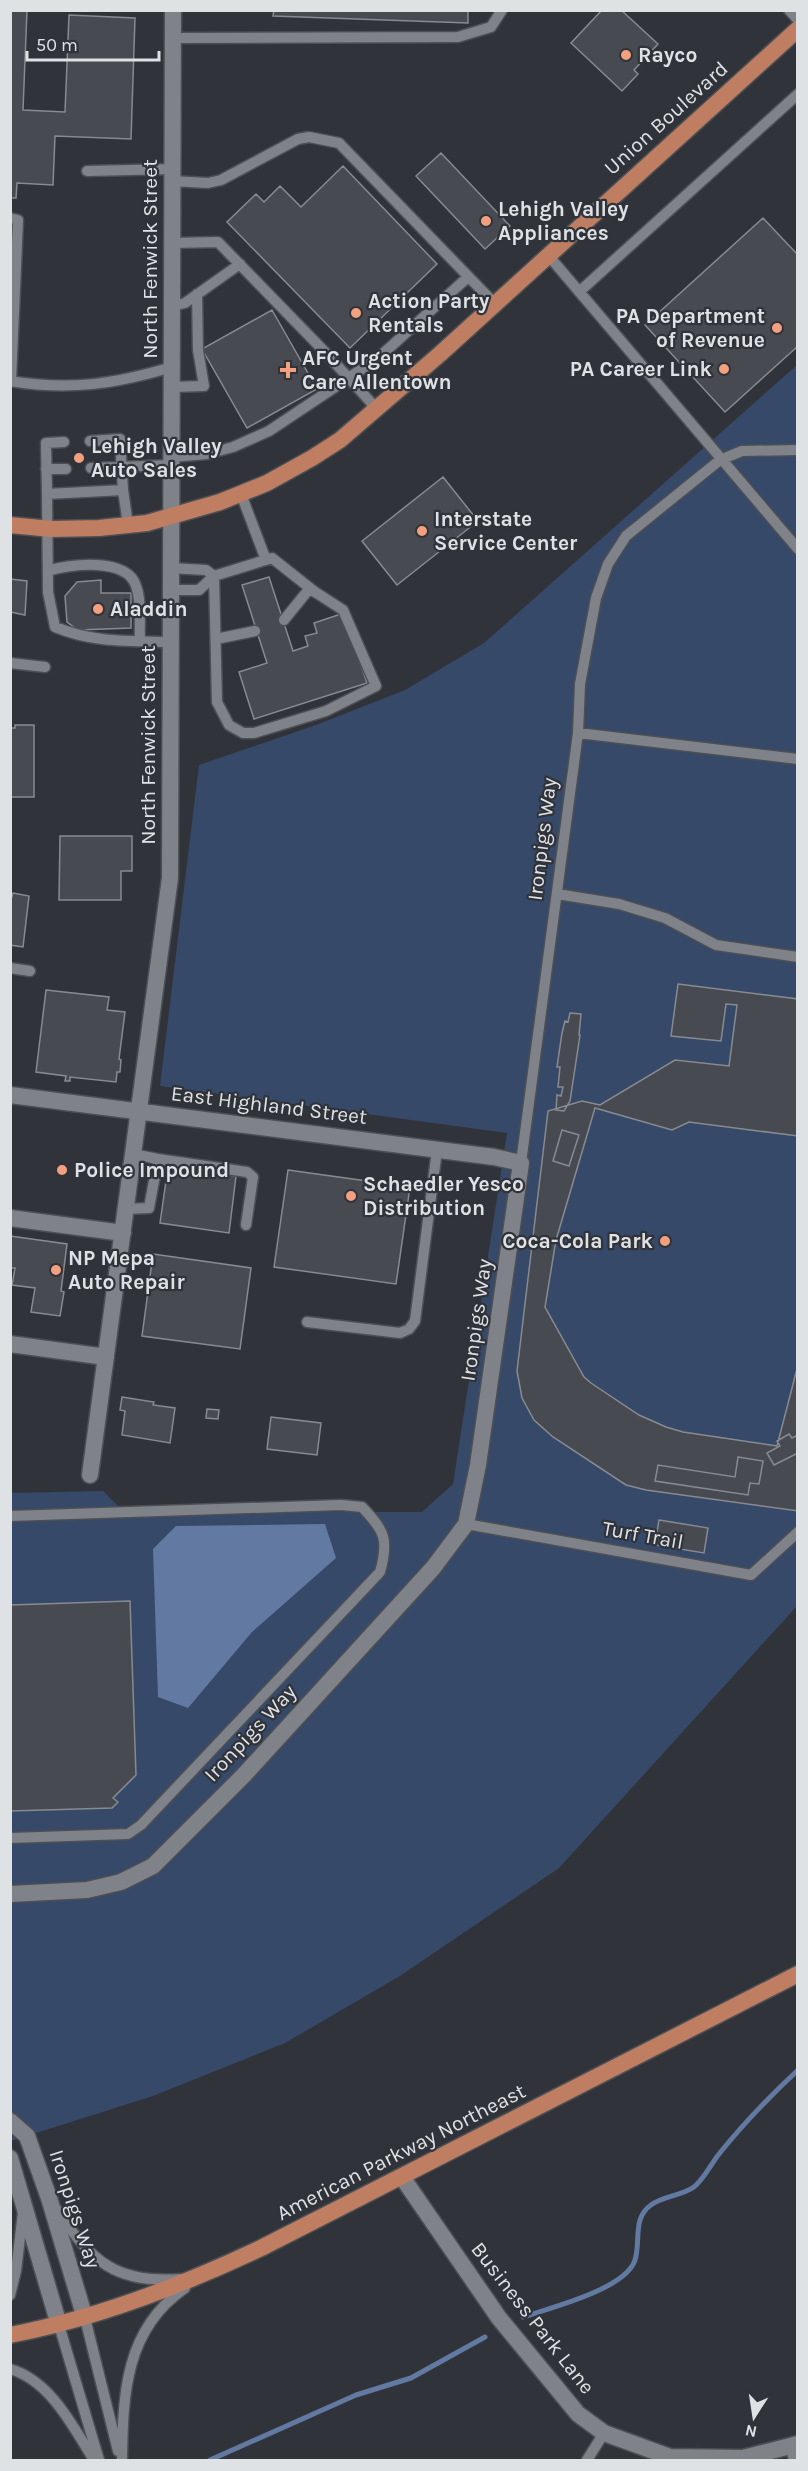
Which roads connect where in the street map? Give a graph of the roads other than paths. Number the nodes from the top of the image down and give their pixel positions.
1 (173, 10) edge
2 (502, 10) edge
3 (789, 10) edge
4 (798, 20) edge
5 (798, 29) edge
6 (173, 38) junction
7 (798, 94) edge
8 (87, 171) dead end
9 (173, 175) junction
10 (10, 218) edge
11 (172, 243) junction
12 (548, 255) junction
13 (240, 264) junction
14 (468, 277) junction
15 (579, 292) junction
16 (197, 294) junction
17 (495, 304) junction
18 (172, 306) junction
19 (172, 367) junction
20 (348, 377) junction
21 (11, 381) edge
22 (172, 387) junction
23 (377, 409) junction
24 (90, 441) dead end
25 (64, 442) dead end
26 (798, 450) edge
27 (720, 460) junction
28 (171, 461) junction
29 (122, 467) junction
30 (91, 468) dead end
31 (66, 469) dead end
32 (46, 470) junction
33 (123, 490) junction
34 (46, 494) junction
35 (241, 494) junction
36 (171, 517) junction
37 (10, 525) edge
38 (128, 525) junction
39 (46, 528) junction
40 (798, 549) edge
41 (266, 560) junction
42 (171, 568) junction
43 (48, 571) junction
44 (214, 576) junction
45 (310, 588) junction
46 (171, 590) junction
47 (284, 620) dead end
48 (255, 631) dead end
49 (216, 639) junction
50 (140, 641) junction
51 (170, 642) junction
52 (10, 663) edge
53 (45, 667) dead end
54 (578, 733) junction
55 (798, 759) edge
56 (557, 894) junction
57 (798, 957) edge
58 (10, 968) edge
59 (30, 970) dead end
60 (10, 1095) edge
61 (139, 1112) junction
62 (437, 1150) junction
63 (133, 1154) junction
64 (158, 1159) junction
65 (521, 1163) junction
66 (126, 1209) junction
67 (10, 1218) edge
68 (246, 1225) dead end
69 (123, 1233) junction
70 (307, 1322) dead end
71 (10, 1344) edge
72 (106, 1357) junction
73 (90, 1475) dead end
74 (10, 1516) edge
75 (466, 1524) junction
76 (798, 1532) edge
77 (10, 1838) edge
78 (10, 1894) edge
79 (798, 1974) edge
80 (10, 2121) edge
81 (10, 2158) edge
82 (402, 2177) junction
83 (49, 2198) junction
84 (23, 2203) junction
85 (200, 2277) junction
86 (10, 2295) edge
87 (85, 2318) junction
88 (59, 2325) junction
89 (10, 2335) edge
90 (10, 2369) edge
91 (604, 2433) junction
92 (794, 2450) edge
93 (689, 2459) edge
94 (96, 2460) edge
95 (121, 2460) edge
96 (586, 2460) edge

1 - 6 street, North Fenwick Street
2 - 6 lane
3 - 4 lane
5 - 12 main road, Union Boulevard
6 - 9 street, North Fenwick Street
7 - 15 lane
8 - 9 lane
9 - 11 street, North Fenwick Street
9 - 14 lane
10 - 21 lane
11 - 13 lane
11 - 18 street, North Fenwick Street
12 - 15 lane
12 - 17 main road, Union Boulevard
13 - 16 lane
13 - 20 lane
14 - 17 lane
14 - 20 lane
15 - 27 lane
16 - 18 lane
16 - 22 lane
17 - 23 main road, Union Boulevard
18 - 19 street, North Fenwick Street
19 - 21 lane
19 - 22 street, North Fenwick Street
20 - 23 lane
20 - 28 lane
22 - 28 street, North Fenwick Street
23 - 35 main road, Union Boulevard
24 - 29 lane
25 - 32 lane
26 - 27 lane
27 - 40 lane
27 - 54 lane, Ironpigs Way
28 - 29 lane
28 - 36 street, North Fenwick Street
29 - 30 lane
29 - 33 lane
31 - 32 lane
32 - 34 lane
33 - 34 lane
33 - 38 lane
34 - 39 lane
35 - 36 main road, Union Boulevard
35 - 41 lane
36 - 38 main road, Union Boulevard
36 - 42 street, North Fenwick Street
37 - 39 main road, Union Boulevard
38 - 39 main road, Union Boulevard
39 - 43 lane
41 - 44 lane
41 - 45 lane
42 - 44 lane
42 - 46 street, North Fenwick Street
43 - 50 lane
43 - 50 lane
44 - 46 lane
44 - 49 lane
45 - 47 lane
45 - 49 lane
46 - 51 street, North Fenwick Street
48 - 49 lane
50 - 51 lane
51 - 61 street, North Fenwick Street
52 - 53 lane
54 - 55 lane
54 - 56 lane, Ironpigs Way
56 - 57 lane
56 - 65 lane, Ironpigs Way
58 - 59 lane
60 - 61 street, East Highland Street
61 - 62 street, East Highland Street
61 - 63 street, North Fenwick Street
62 - 65 street, East Highland Street
62 - 70 lane
63 - 64 lane
63 - 66 street, North Fenwick Street
64 - 66 lane
64 - 68 lane
65 - 75 street, Ironpigs Way
66 - 69 street, North Fenwick Street
67 - 69 street
69 - 72 street, North Fenwick Street
71 - 72 street
72 - 73 street, North Fenwick Street
74 - 77 lane
75 - 76 lane, Turf Trail
75 - 78 street, Ironpigs Way
79 - 82 main road, American Parkway Northeast
80 - 83 street, Ironpigs Way
81 - 84 street
82 - 85 main road, American Parkway Northeast
82 - 91 street, Business Park Lane
83 - 85 lane
83 - 87 street, Ironpigs Way
84 - 86 lane
84 - 88 street
85 - 87 main road, American Parkway Northeast
85 - 95 lane
87 - 88 main road, American Parkway Northeast
87 - 95 lane
88 - 89 main road, American Parkway Northeast
88 - 94 lane
90 - 94 lane
91 - 93 street, Business Park Lane
91 - 96 lane
92 - 93 street, Business Park Lane

